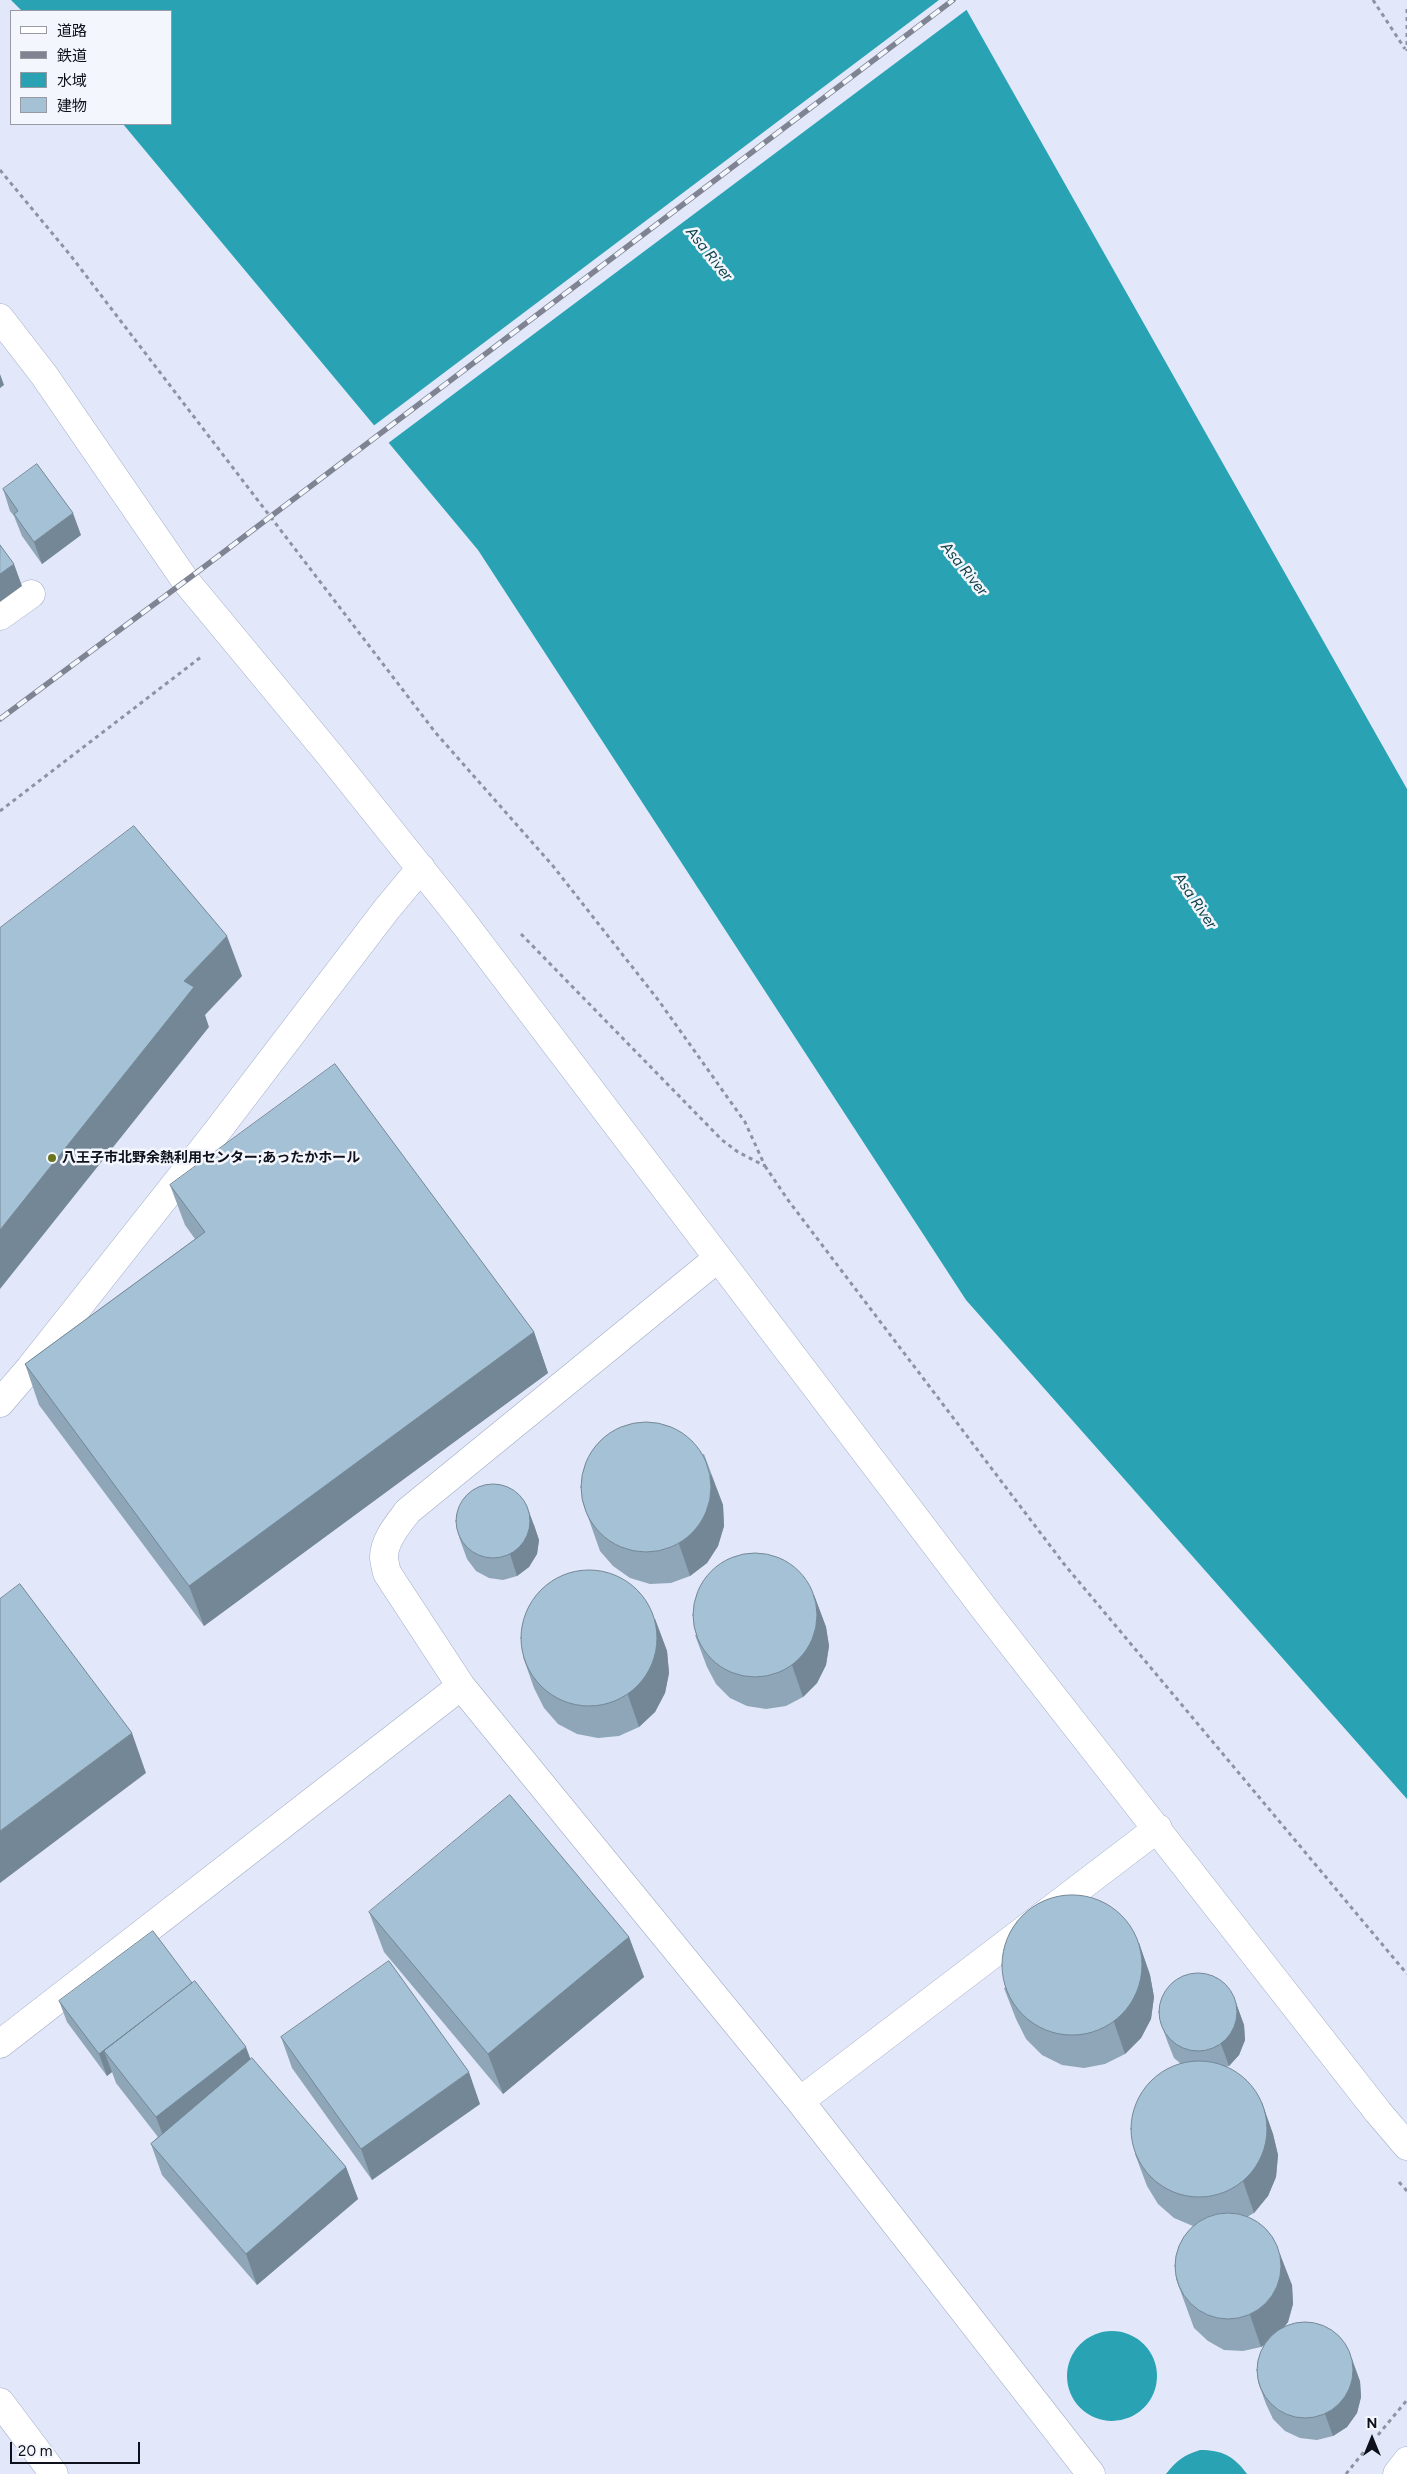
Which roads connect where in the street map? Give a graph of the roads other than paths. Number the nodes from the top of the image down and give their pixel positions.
1 (0, 318) edge
2 (31, 594) dead end
3 (0, 616) edge
4 (421, 868) junction
5 (718, 1258) junction
6 (0, 1403) edge
7 (461, 1686) junction
8 (1158, 1828) junction
9 (0, 2044) edge
10 (800, 2101) junction
11 (1407, 2146) edge
12 (0, 2402) edge
13 (1407, 2461) edge
14 (54, 2474) edge
15 (1091, 2474) edge
16 (1397, 2474) edge

1 - 4 street
2 - 3 street
4 - 5 street
4 - 6 street
5 - 7 street
5 - 8 street
7 - 9 street
7 - 10 street
8 - 10 street
8 - 11 street
10 - 15 street
12 - 14 street
13 - 16 street

